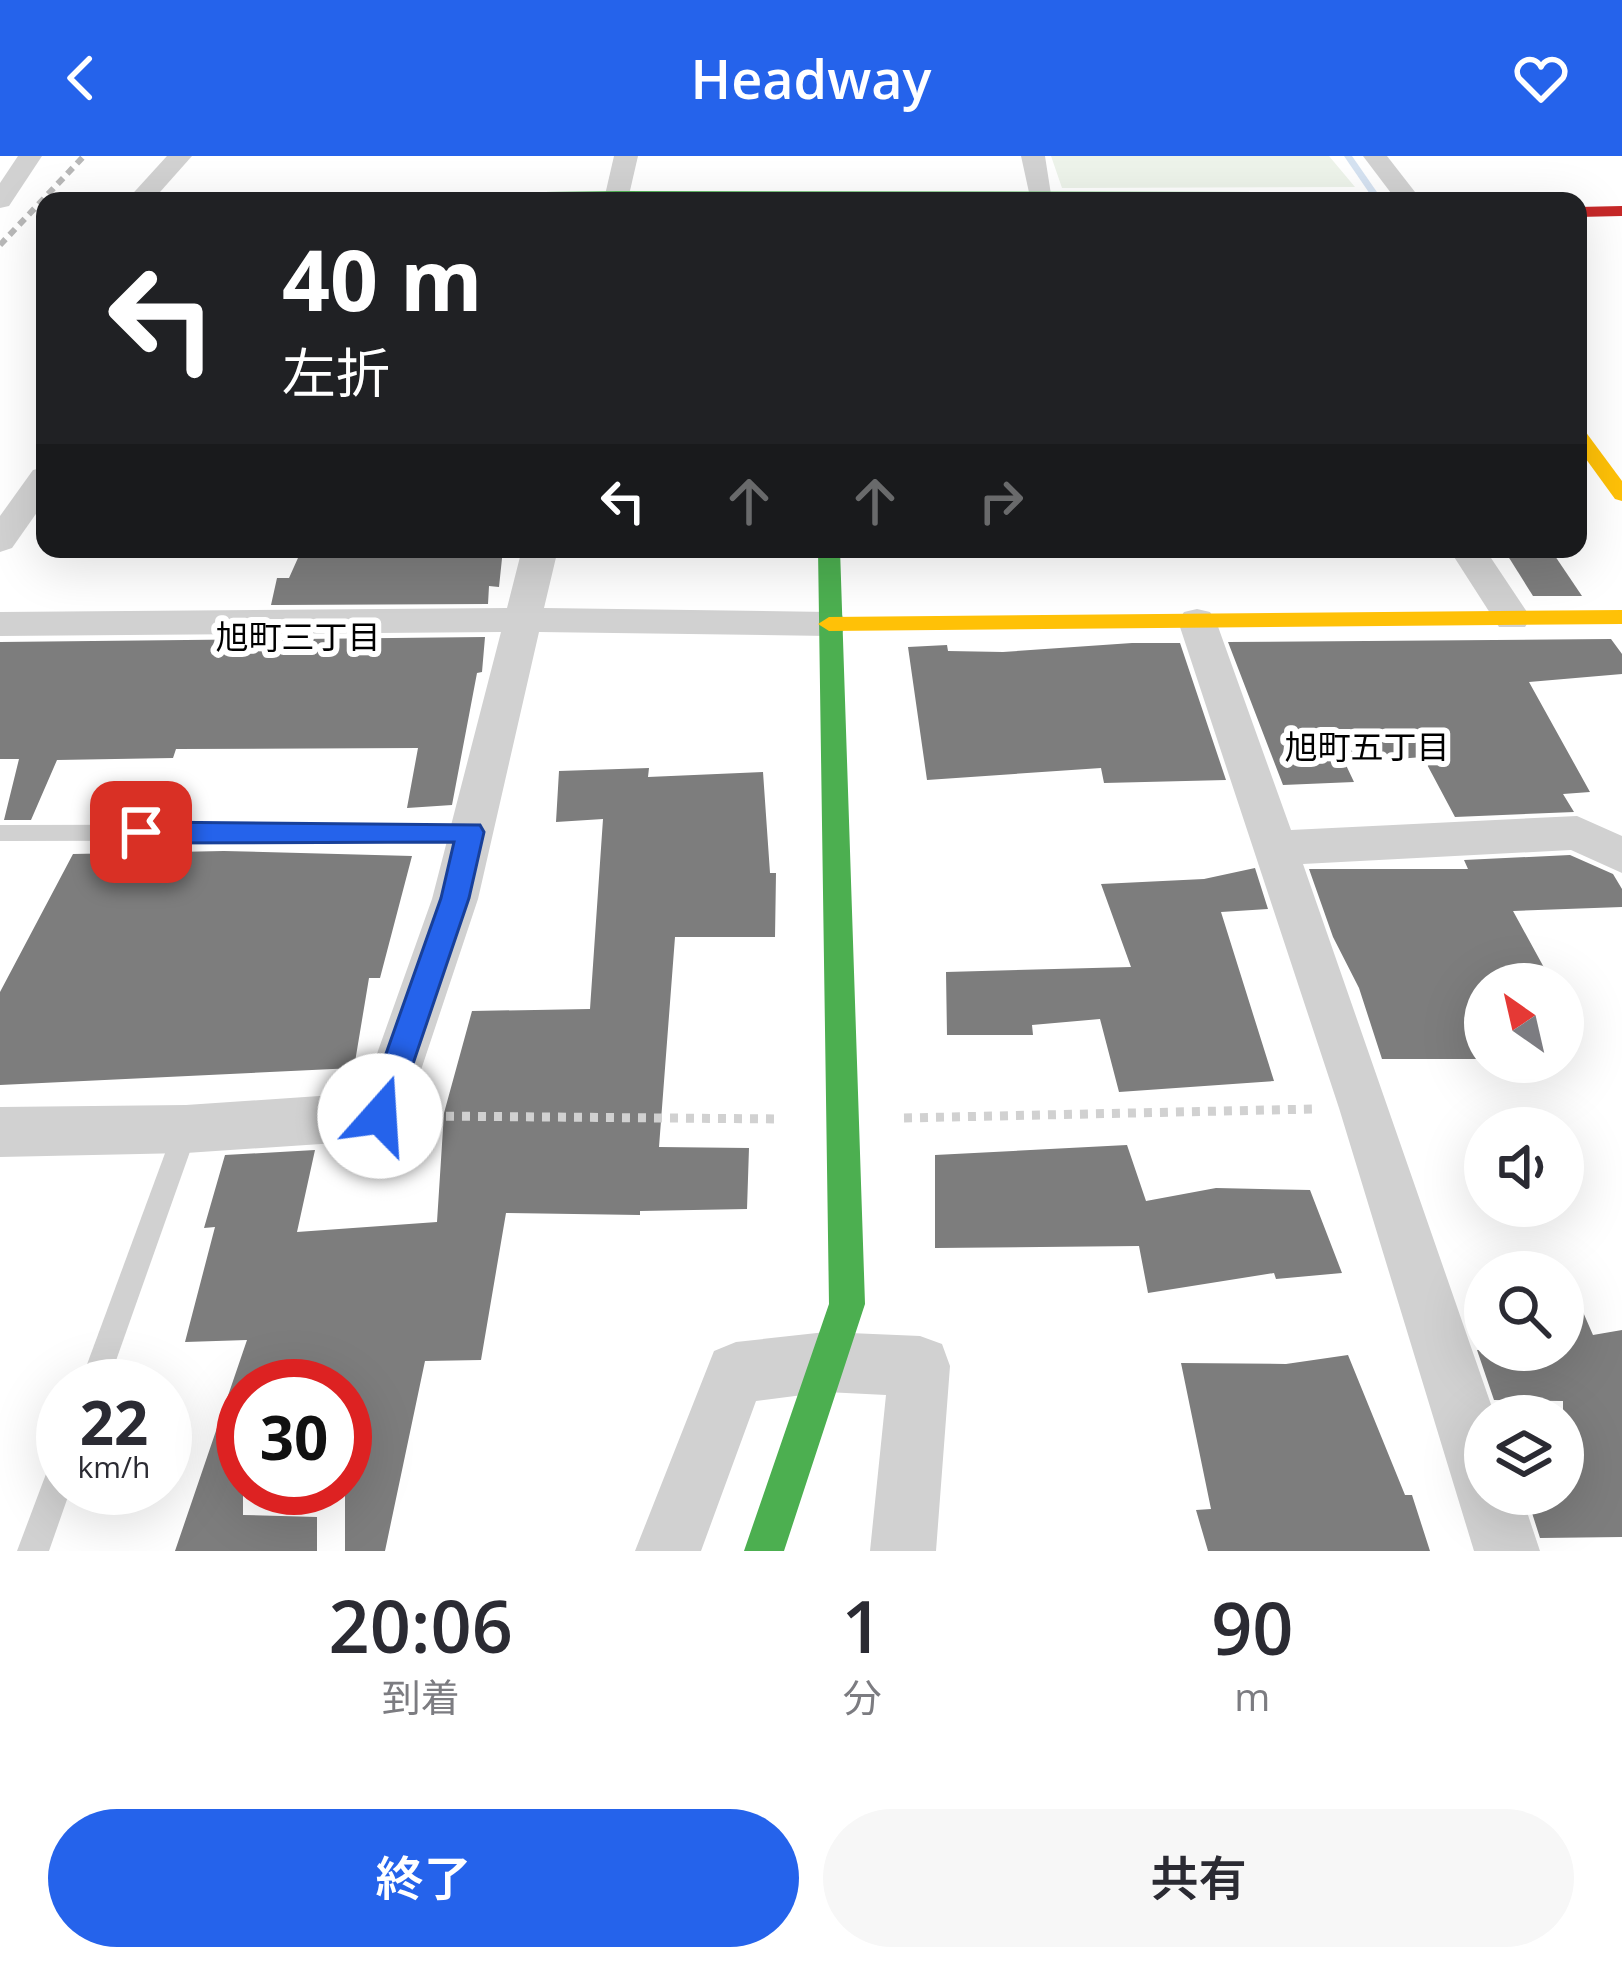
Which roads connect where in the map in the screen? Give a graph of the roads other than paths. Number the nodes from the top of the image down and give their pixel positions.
1 (30, 156) edge
2 (180, 156) edge
3 (626, 156) edge
4 (1033, 156) edge
5 (1375, 156) edge
6 (832, 190) edge
7 (150, 192) edge
8 (617, 192) edge
9 (778, 192) edge
10 (879, 192) edge
11 (1041, 192) edge
12 (1402, 192) edge
13 (0, 201) edge
14 (1587, 212) edge
15 (1622, 212) edge
16 (1587, 447) edge
17 (36, 490) edge
18 (1622, 496) edge
19 (0, 541) edge
20 (538, 558) edge
21 (829, 558) edge
22 (1473, 558) edge
23 (1622, 617) edge
24 (1512, 618) junction
25 (1197, 621) junction
26 (520, 622) junction
27 (0, 624) edge
28 (829, 624) junction
29 (470, 832) junction
30 (0, 833) edge
31 (1275, 848) junction
32 (1622, 856) edge
33 (187, 1129) junction
34 (0, 1132) edge
35 (103, 1359) edge
36 (826, 1362) junction
37 (1464, 1417) edge
38 (46, 1515) edge
39 (1496, 1515) edge
40 (33, 1551) edge
41 (668, 1551) edge
42 (764, 1551) edge
43 (903, 1551) edge
44 (1507, 1551) edge

1 - 13 street
2 - 7 street
3 - 8 street
4 - 11 street
5 - 12 street
6 - 9 street
6 - 10 street
14 - 15 street
16 - 18 street
17 - 19 street
20 - 26 street
21 - 28 street
22 - 24 street
23 - 24 street
24 - 25 street
25 - 28 street
25 - 31 street
26 - 27 street
26 - 28 street
26 - 29 street
28 - 36 street
29 - 30 lane
29 - 33 street
31 - 32 street
31 - 37 street
33 - 34 street
33 - 35 lane
36 - 41 street
36 - 42 street
36 - 43 street
38 - 40 lane
39 - 44 street

